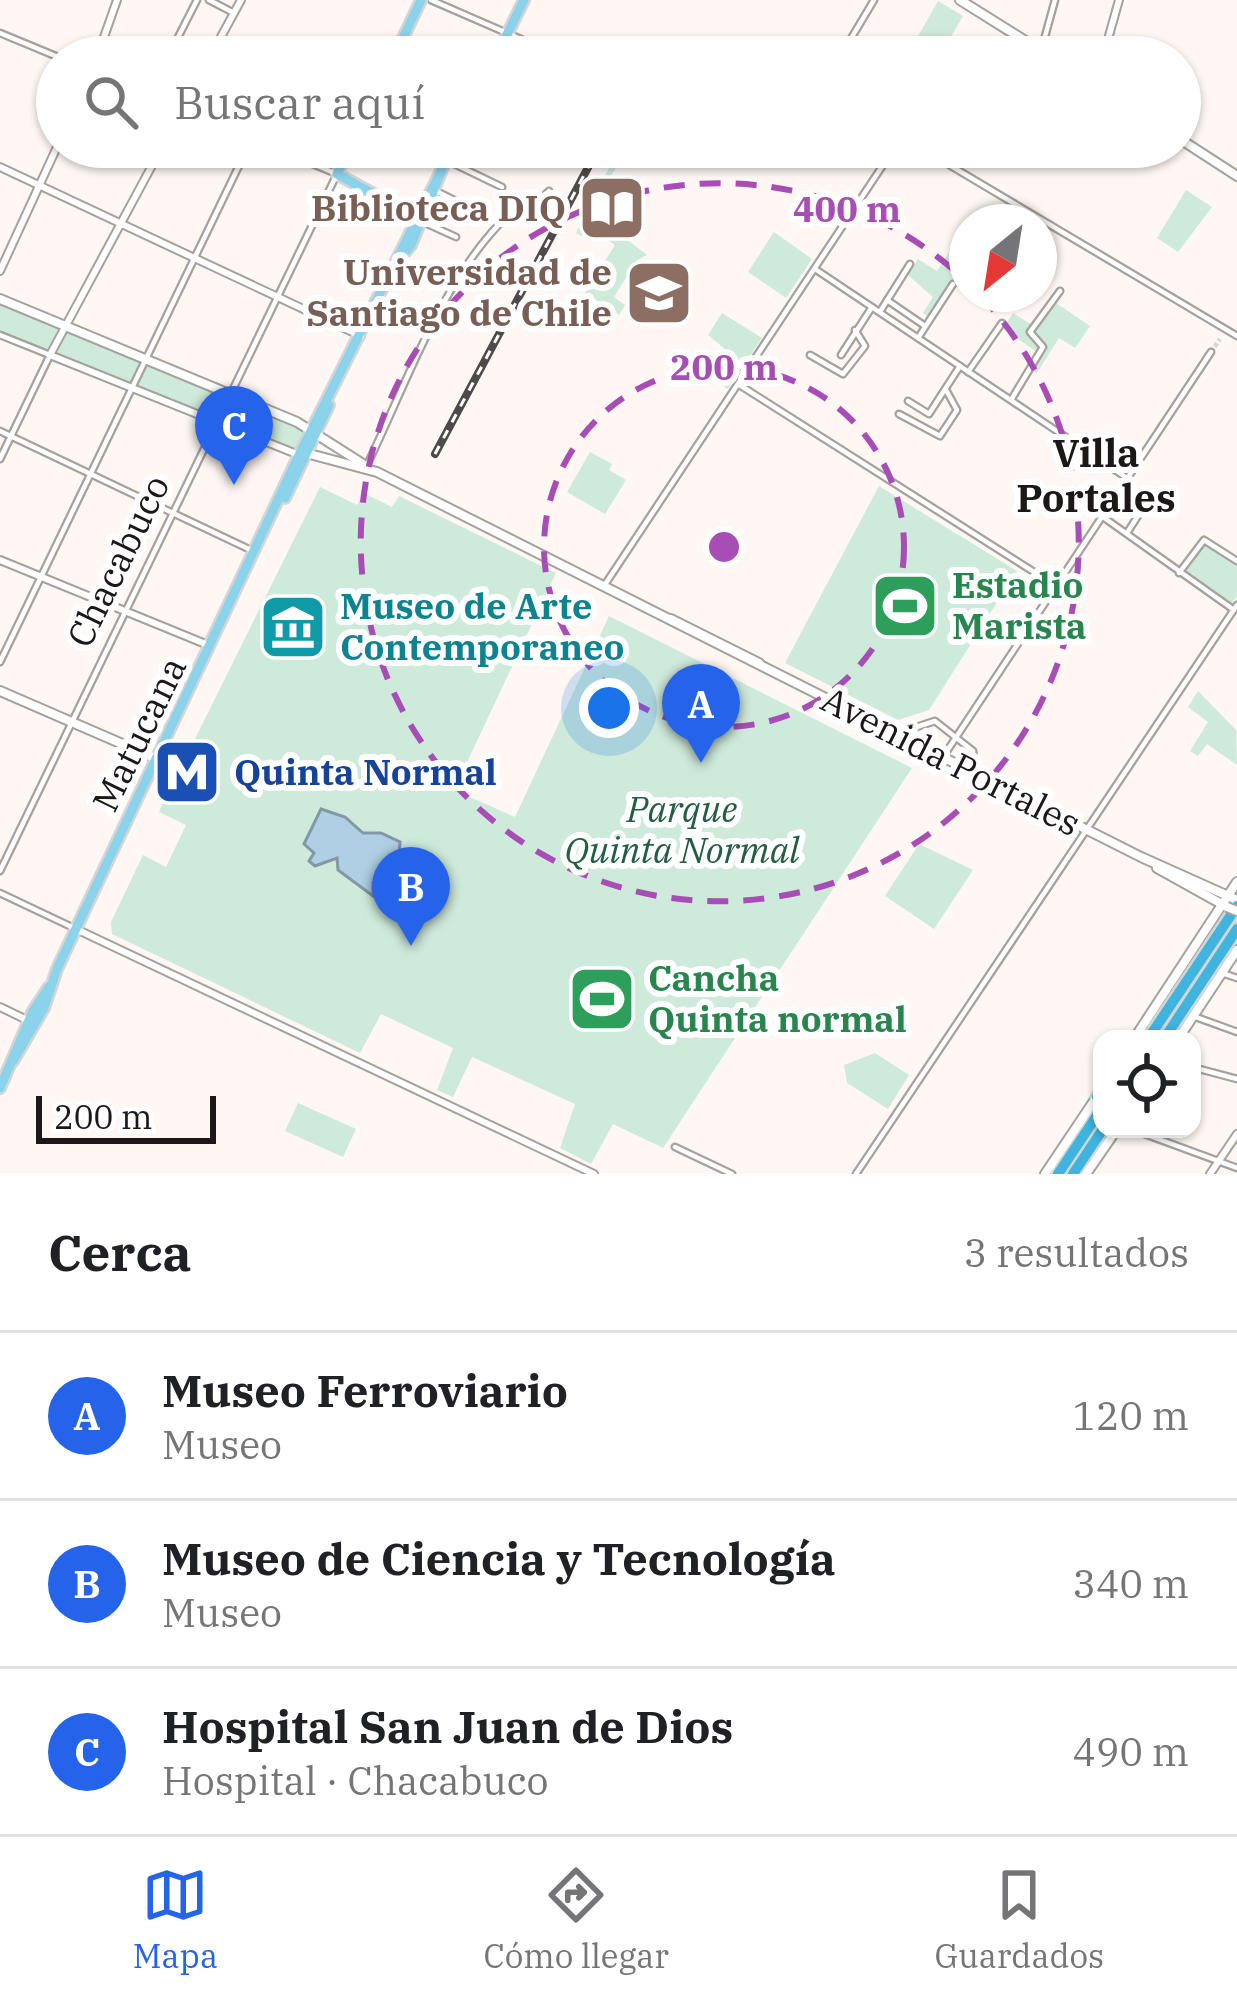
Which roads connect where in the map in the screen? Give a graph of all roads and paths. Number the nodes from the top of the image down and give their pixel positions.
1 (118, 0) edge
2 (197, 0) edge
3 (209, 0) edge
4 (241, 0) edge
5 (421, 0) edge
6 (431, 0) edge
7 (524, 0) edge
8 (874, 0) edge
9 (960, 0) edge
10 (1055, 0) edge
11 (1119, 0) edge
12 (234, 13) junction
13 (0, 33) edge
14 (508, 33) junction
15 (105, 36) edge
16 (179, 36) edge
17 (222, 36) edge
18 (404, 36) edge
19 (506, 36) edge
20 (516, 36) edge
21 (853, 36) edge
22 (1017, 36) edge
23 (1045, 36) edge
24 (1109, 36) edge
25 (36, 48) edge
26 (1201, 153) edge
27 (0, 166) edge
28 (47, 168) edge
29 (151, 168) edge
30 (238, 168) edge
31 (323, 168) edge
32 (340, 168) edge
33 (443, 168) edge
34 (443, 168) edge
35 (452, 168) edge
36 (882, 168) edge
37 (955, 168) edge
38 (337, 174) junction
39 (1237, 176) edge
40 (40, 183) junction
41 (502, 188) dead end
42 (436, 191) junction
43 (549, 191) dead end
44 (478, 212) dead end
45 (122, 221) junction
46 (418, 222) junction
47 (456, 237) dead end
48 (195, 256) junction
49 (910, 264) dead end
50 (815, 269) junction
51 (0, 271) edge
52 (949, 290) edge
53 (1060, 291) dead end
54 (278, 296) junction
55 (0, 299) edge
56 (887, 300) junction
57 (872, 307) junction
58 (880, 312) junction
59 (1002, 323) dead end
60 (64, 325) junction
61 (926, 326) junction
62 (1226, 329) junction
63 (855, 330) junction
64 (0, 335) edge
65 (361, 336) junction
66 (1237, 336) edge
67 (918, 338) junction
68 (1220, 339) tunnel mouth
69 (1210, 352) tunnel mouth
70 (810, 355) dead end
71 (841, 355) dead end
72 (50, 356) junction
73 (145, 358) junction
74 (960, 366) junction
75 (968, 372) junction
76 (738, 384) junction
77 (131, 389) junction
78 (946, 390) junction
79 (230, 392) junction
80 (1011, 400) junction
81 (908, 401) dead end
82 (899, 414) dead end
83 (214, 422) junction
84 (0, 431) edge
85 (314, 434) junction
86 (11, 436) junction
87 (304, 454) junction
88 (0, 459) edge
89 (366, 467) junction
90 (90, 474) junction
91 (1127, 478) junction
92 (1119, 490) junction
93 (172, 513) junction
94 (1102, 516) junction
95 (1127, 533) junction
96 (256, 553) junction
97 (0, 560) edge
98 (1237, 561) edge
99 (1179, 573) junction
100 (41, 577) junction
101 (604, 586) junction
102 (1056, 586) junction
103 (1235, 608) edge
104 (124, 611) junction
105 (211, 646) junction
106 (0, 662) edge
107 (0, 691) edge
108 (70, 722) junction
109 (898, 734) junction
110 (957, 735) junction
111 (943, 757) junction
112 (157, 759) junction
113 (976, 773) junction
114 (1087, 830) junction
115 (0, 871) edge
116 (1237, 882) edge
117 (0, 893) edge
118 (1232, 903) edge
119 (76, 929) junction
120 (1237, 929) edge
121 (1237, 950) edge
122 (1222, 973) junction
123 (1237, 978) edge
124 (0, 1007) edge
125 (1193, 1016) junction
126 (32, 1022) junction
127 (1140, 1030) edge
128 (1154, 1030) edge
129 (1173, 1030) edge
130 (1177, 1030) edge
131 (1237, 1032) edge
132 (1201, 1069) edge
133 (1237, 1079) edge
134 (0, 1088) edge
135 (1093, 1107) edge
136 (1093, 1111) edge
137 (1237, 1134) edge
138 (1097, 1138) edge
139 (1111, 1138) edge
140 (1155, 1138) edge
141 (675, 1147) dead end
142 (1219, 1162) junction
143 (1237, 1168) edge
144 (594, 1174) edge
145 (732, 1174) edge
146 (856, 1174) edge
147 (1046, 1174) edge
148 (1058, 1174) edge
149 (1073, 1174) edge
150 (1086, 1174) edge
151 (1210, 1174) edge

1 - 15 street
2 - 16 street
3 - 12 street
4 - 12 street
5 - 18 main road
6 - 14 street
7 - 14 main road
8 - 21 street
9 - 22 main road
10 - 23 street
11 - 24 street
12 - 17 street
13 - 25 street
14 - 19 main road
14 - 20 street
26 - 39 main road
27 - 40 street
28 - 40 street
29 - 45 street
30 - 48 street
31 - 38 street
32 - 38 main road, Chacabuco
33 - 42 main road, Matucana
34 - 46 main road, Matucana
35 - 41 street
36 - 50 street
37 - 62 street
38 - 46 main road
38 - 54 street, Chacabuco
40 - 45 street
40 - 51 street
42 - 44 street
42 - 46 main road, Matucana
43 - 89 street
45 - 48 street
45 - 60 street
46 - 47 street
46 - 65 main road, Matucana
48 - 54 street
48 - 73 street
49 - 56 street
50 - 57 street
50 - 76 street
52 - 61 street
53 - 80 street
54 - 65 street
54 - 79 street, Chacabuco
55 - 60 main road, Avenida Portales
56 - 58 street
56 - 61 street
57 - 58 street
57 - 63 street
58 - 67 street
59 - 75 street
60 - 72 street
60 - 73 main road, Avenida Portales
61 - 67 street
62 - 66 street
62 - 68 street
63 - 70 street
63 - 71 street
64 - 72 street
65 - 85 main road, Matucana
67 - 74 street
69 - 91 street
72 - 77 street
72 - 86 street
73 - 77 street
73 - 79 main road, Avenida Portales
74 - 75 street
74 - 78 street
75 - 80 street
76 - 101 street
76 - 102 street
77 - 83 street
77 - 90 street
78 - 81 street
78 - 82 street
79 - 83 street, Chacabuco
79 - 85 main road, Avenida Portales
80 - 91 street
83 - 87 street
83 - 93 street, Chacabuco
84 - 86 street
85 - 87 main road, Matucana
85 - 89 main road, Avenida Portales
86 - 88 street
86 - 90 street
87 - 89 main road, Avenida Portales
87 - 96 main road, Matucana
89 - 101 main road, Avenida Portales
90 - 93 street
90 - 100 street
91 - 92 street
92 - 94 street
92 - 95 street
93 - 96 street
93 - 104 street, Chacabuco
94 - 95 street
94 - 102 street
95 - 99 street
96 - 105 main road, Matucana
97 - 100 street
98 - 99 street
99 - 103 street
100 - 104 street
100 - 106 street
101 - 109 main road, Avenida Portales
102 - 110 street
103 - 114 street
104 - 105 street
104 - 108 street, Chacabuco
105 - 112 main road, Matucana
107 - 108 main road
108 - 112 main road
108 - 115 street, Chacabuco
109 - 110 street
109 - 111 main road, Avenida Portales
110 - 111 street
110 - 113 street
111 - 113 main road, Avenida Portales
112 - 119 main road, Matucana
113 - 114 main road, Avenida Portales
114 - 118 main road, Avenida Portales
114 - 146 street
116 - 118 main road
117 - 119 street
118 - 127 main road
118 - 128 highway
119 - 126 main road, Matucana
119 - 144 street
120 - 129 highway
121 - 122 main road
122 - 123 street
122 - 125 main road
124 - 126 street
125 - 130 main road
125 - 131 street
126 - 134 main road, Matucana
132 - 133 street
135 - 147 main road
136 - 148 highway
137 - 142 street
138 - 149 highway
139 - 150 main road
140 - 142 street
141 - 145 street
142 - 143 street
142 - 151 street

